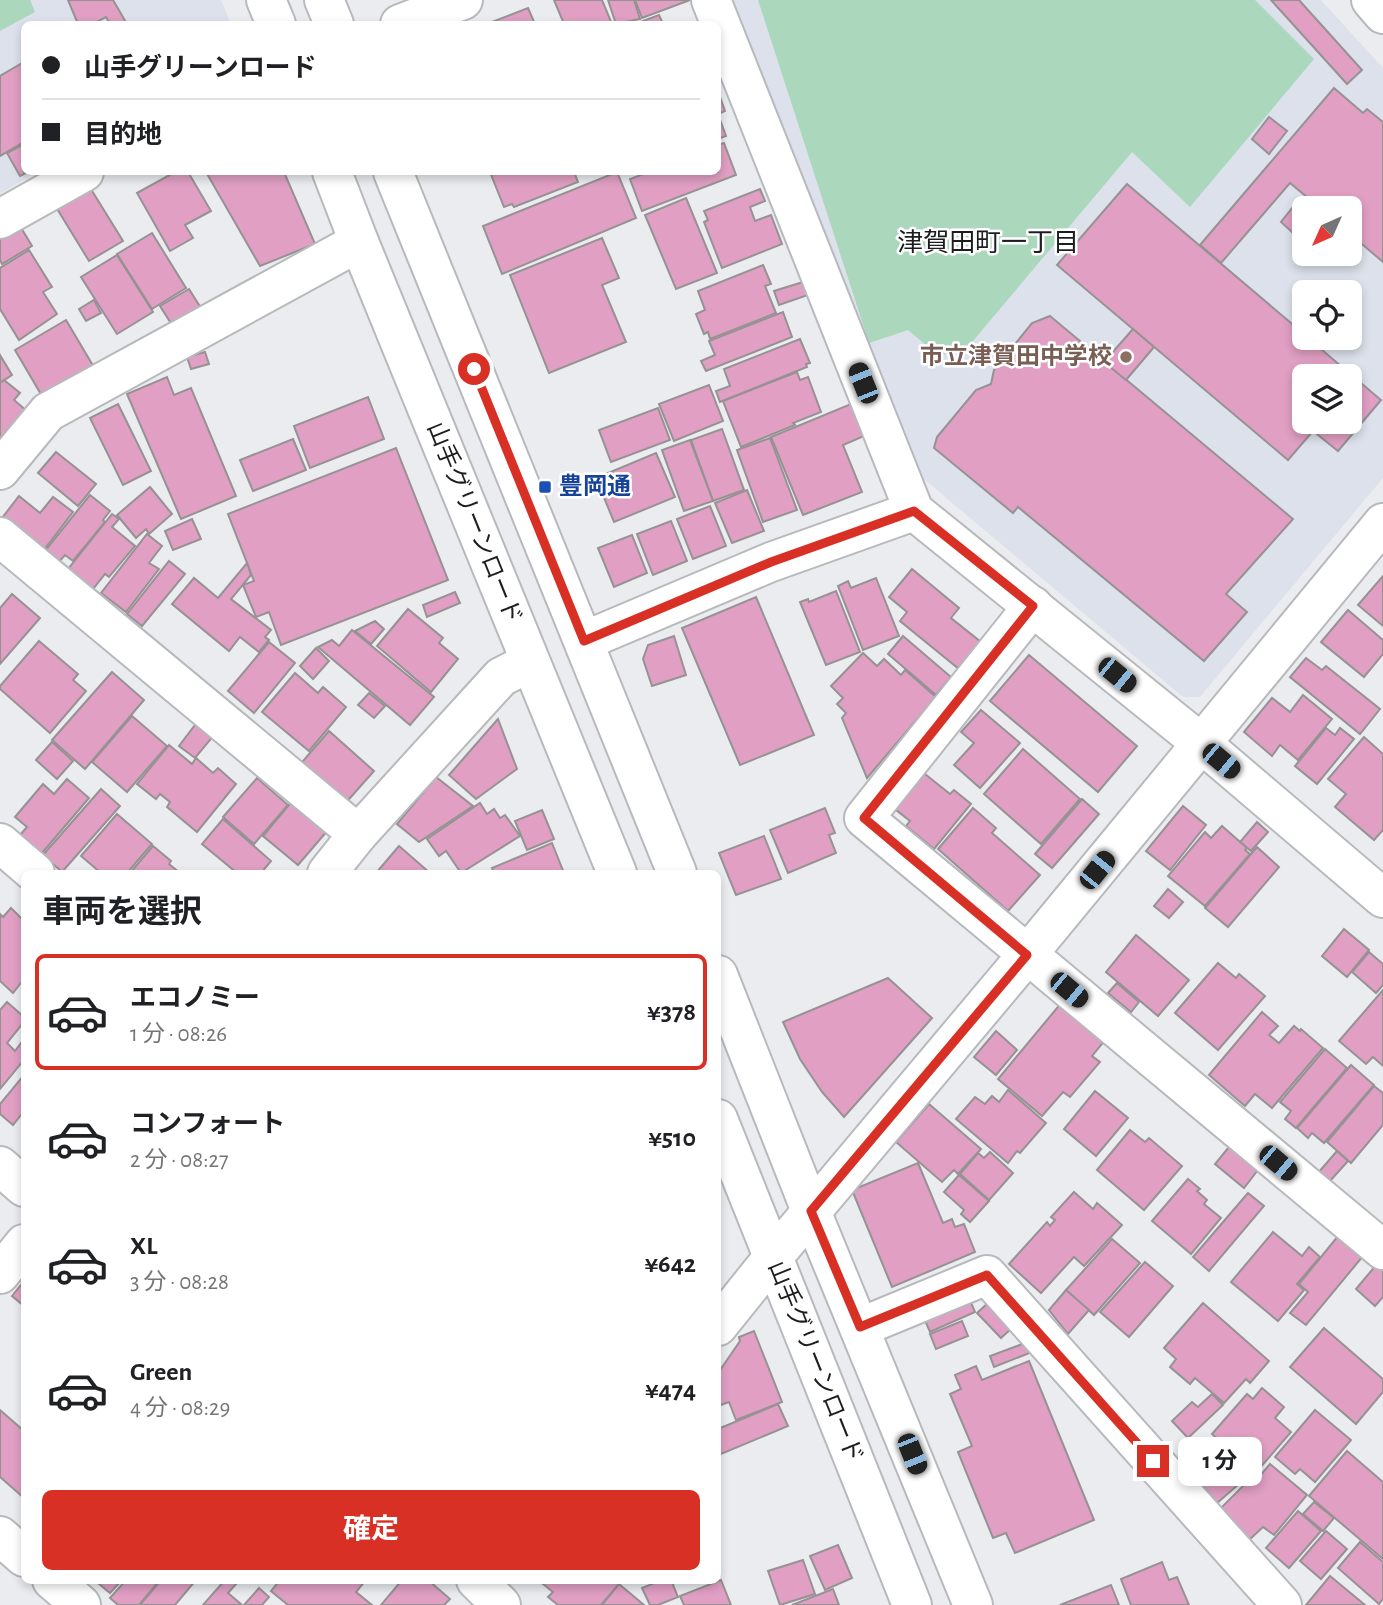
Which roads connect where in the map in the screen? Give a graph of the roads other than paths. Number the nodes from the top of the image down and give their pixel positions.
1 (266, 0) edge
2 (324, 0) edge
3 (463, 0) edge
4 (711, 0) edge
5 (1371, 0) edge
6 (1383, 14) edge
7 (275, 21) edge
8 (333, 21) edge
9 (408, 21) edge
10 (719, 21) edge
11 (721, 25) edge
12 (79, 175) edge
13 (333, 175) edge
14 (394, 175) edge
15 (0, 219) edge
16 (359, 242) junction
17 (0, 470) edge
18 (914, 511) junction
19 (1383, 523) edge
20 (0, 537) edge
21 (1033, 606) junction
22 (584, 641) junction
23 (530, 662) junction
24 (1201, 743) junction
25 (358, 834) junction
26 (0, 843) edge
27 (32, 870) edge
28 (329, 870) edge
29 (616, 870) edge
30 (676, 870) edge
31 (1383, 898) edge
32 (1027, 955) junction
33 (721, 983) edge
34 (721, 1126) edge
35 (0, 1166) edge
36 (21, 1184) edge
37 (811, 1211) junction
38 (21, 1248) edge
39 (1383, 1250) edge
40 (774, 1256) junction
41 (0, 1274) edge
42 (721, 1322) edge
43 (860, 1327) junction
44 (0, 1536) edge
45 (21, 1554) edge
46 (57, 1584) edge
47 (81, 1605) edge
48 (912, 1605) edge
49 (974, 1605) edge
50 (1282, 1605) edge

1 - 7 street
2 - 8 street
3 - 9 street
4 - 10 street
5 - 6 street
11 - 18 street
12 - 15 street
13 - 16 street, 山手グリーンロード
14 - 22 street
16 - 17 street
16 - 23 street, 山手グリーンロード
18 - 21 street
18 - 22 street
19 - 24 street
20 - 25 street
21 - 24 street
21 - 32 street
22 - 30 street
23 - 25 street
23 - 29 street, 山手グリーンロード
24 - 31 street
24 - 32 street
25 - 28 street
26 - 27 street
32 - 37 street
32 - 39 street
33 - 37 street
34 - 40 street, 山手グリーンロード
35 - 36 street
37 - 40 street
37 - 43 street
38 - 41 street
40 - 42 street
40 - 48 street, 山手グリーンロード
43 - 49 street
43 - 50 street
44 - 45 street
46 - 47 street

